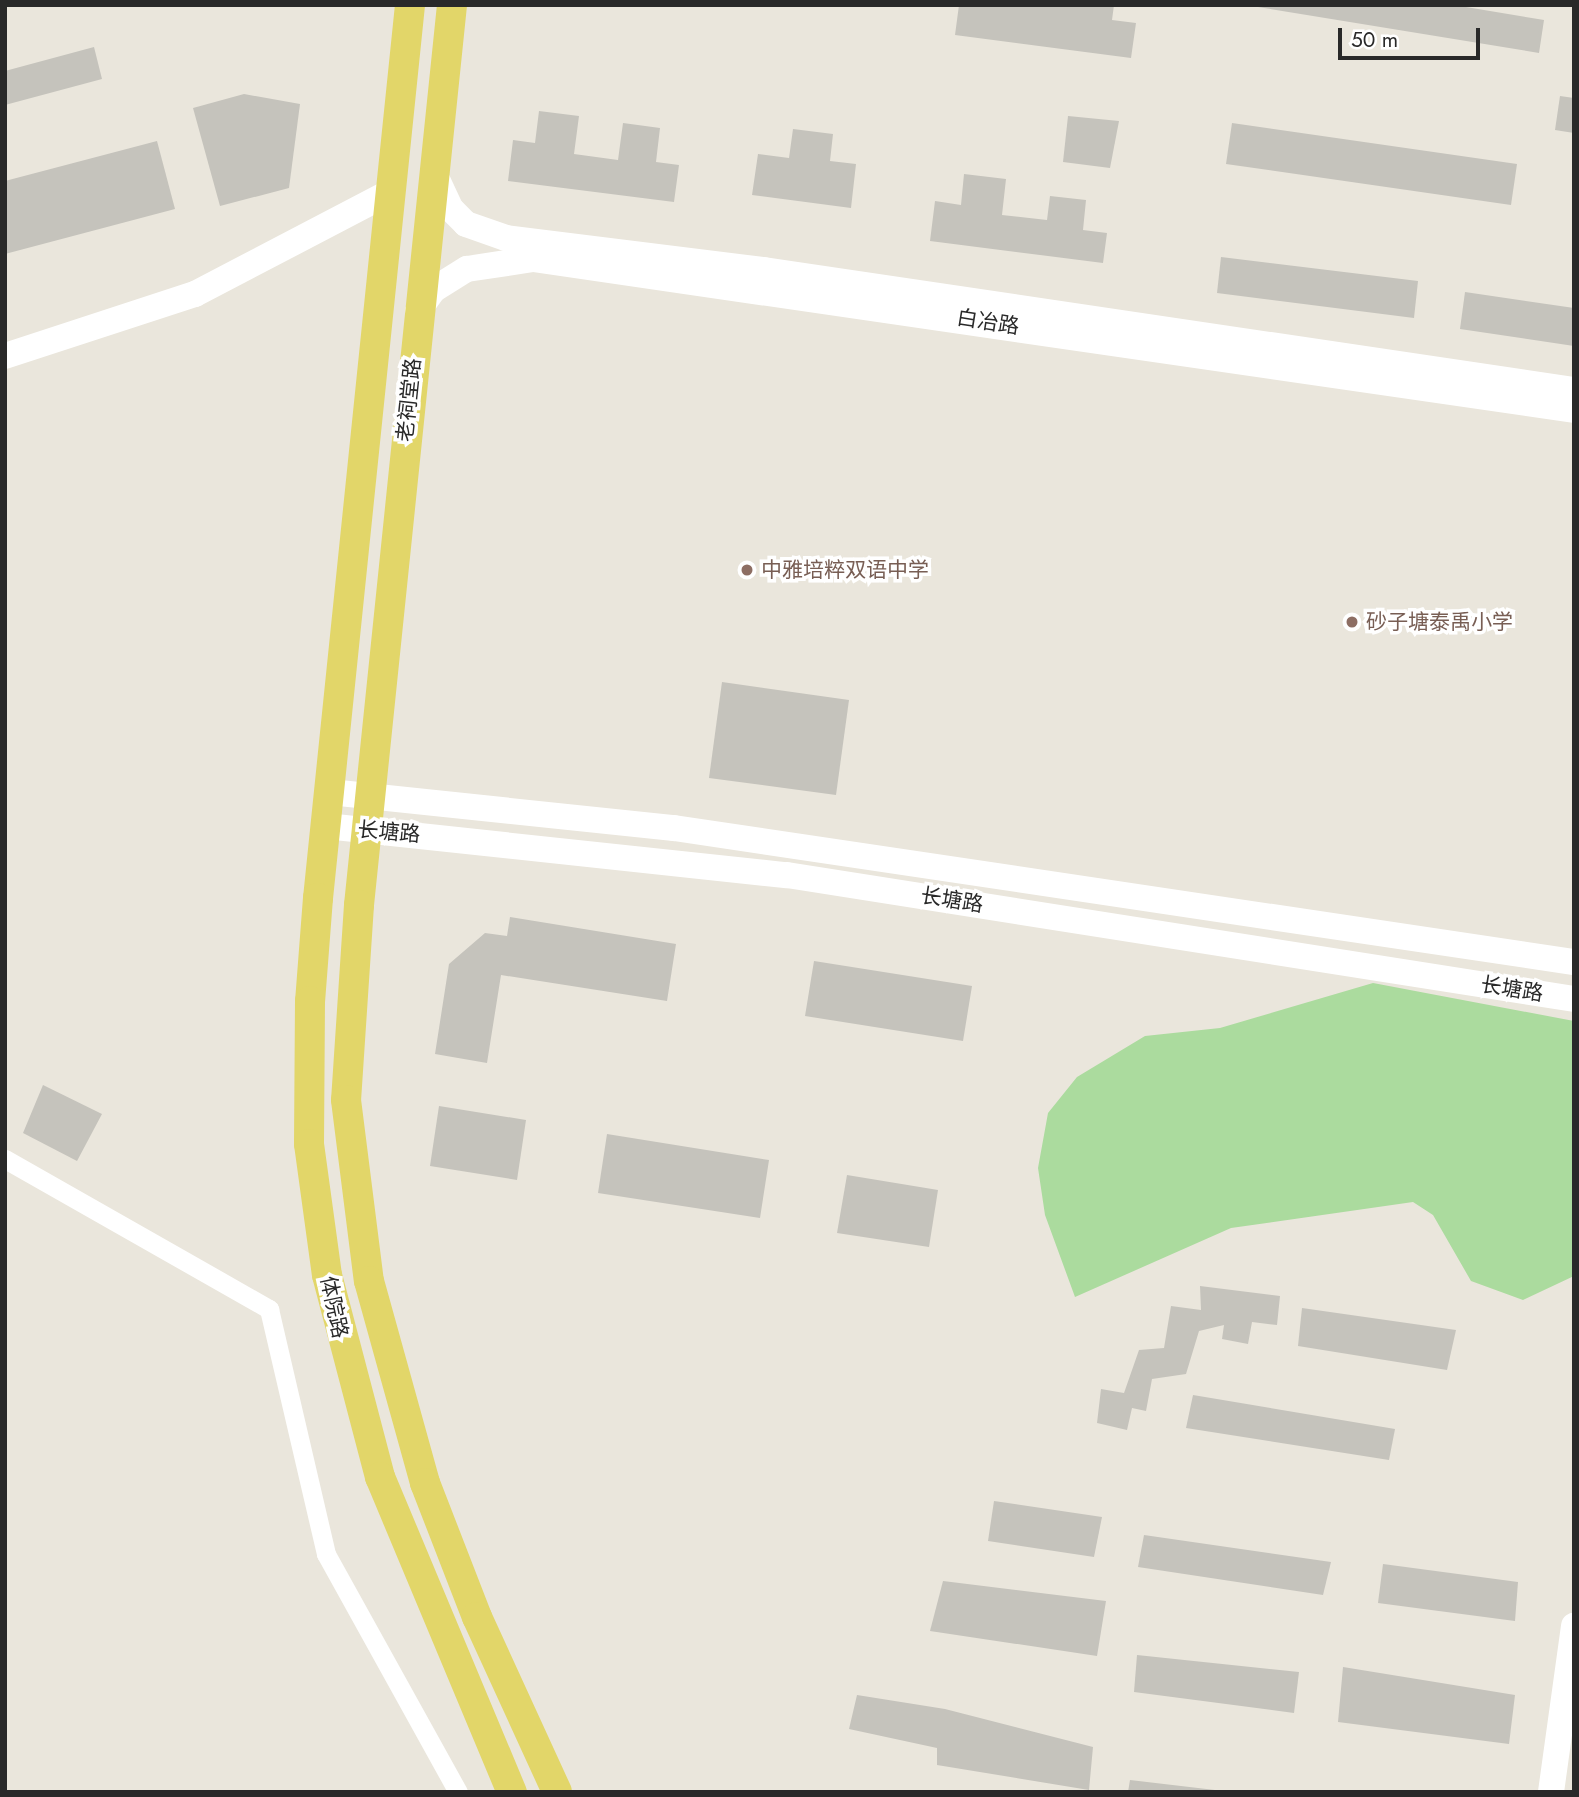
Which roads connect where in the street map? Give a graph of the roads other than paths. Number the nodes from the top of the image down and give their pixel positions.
1 (410, 5) edge
2 (452, 5) edge
3 (434, 173) junction
4 (388, 193) junction
5 (418, 311) junction
6 (5, 356) edge
7 (1574, 390) edge
8 (1574, 410) edge
9 (330, 792) junction
10 (370, 796) junction
11 (326, 827) junction
12 (366, 831) junction
13 (1574, 962) edge
14 (1574, 999) edge
15 (5, 1159) edge
16 (1574, 1626) edge
17 (458, 1792) edge
18 (512, 1792) edge
19 (557, 1792) edge
20 (1551, 1792) edge

1 - 4 main road, 老祠堂路
2 - 3 main road, 老祠堂路
3 - 5 main road, 老祠堂路
3 - 7 street, 白冶路
4 - 6 street
4 - 9 main road, 老祠堂路
5 - 8 street, 白冶路
5 - 10 main road, 老祠堂路
9 - 10 street, 长塘路
9 - 11 main road, 体院路
10 - 12 main road, 体院路
10 - 13 street, 长塘路
11 - 12 street, 长塘路
11 - 18 main road, 体院路
12 - 14 street, 长塘路
12 - 19 main road, 体院路
15 - 17 street
16 - 20 street

